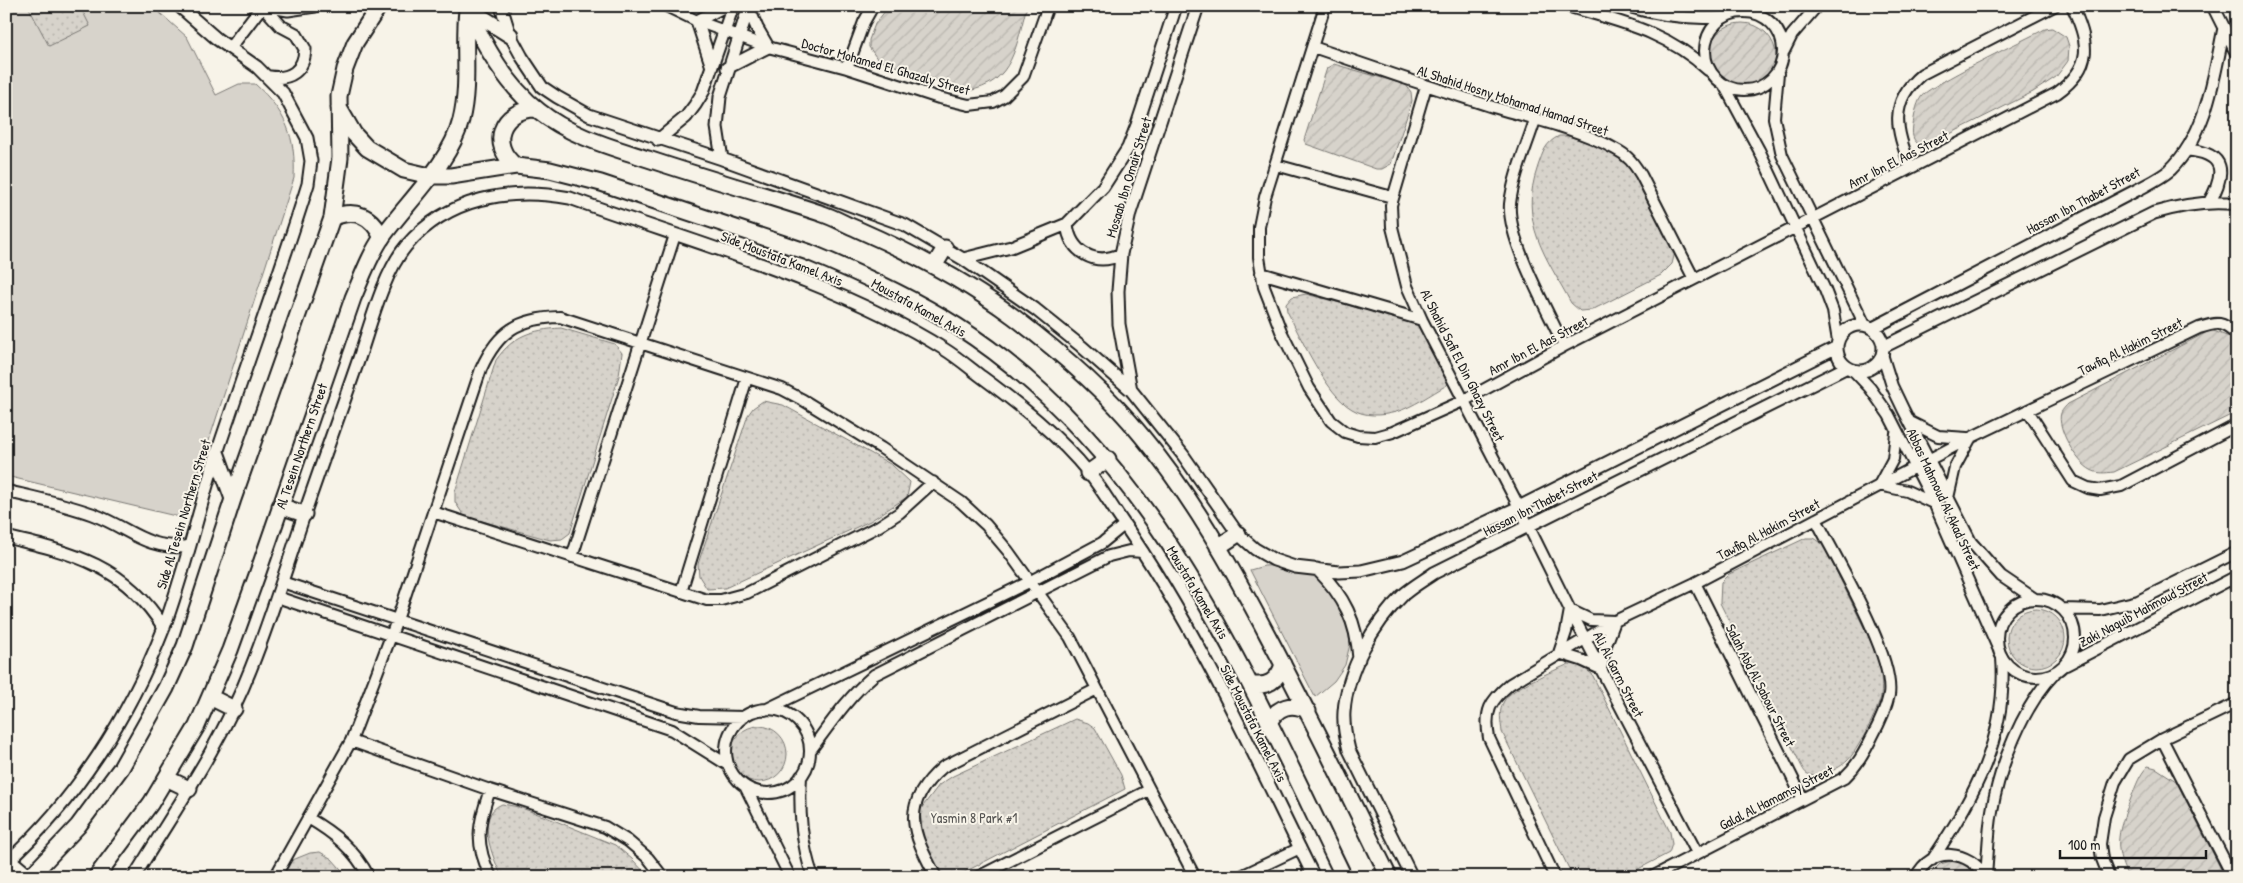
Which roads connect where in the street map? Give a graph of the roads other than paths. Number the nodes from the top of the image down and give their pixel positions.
1 (179, 6) edge
2 (264, 6) edge
3 (315, 6) edge
4 (378, 6) edge
5 (501, 6) edge
6 (666, 6) edge
7 (726, 6) edge
8 (733, 6) edge
9 (749, 6) edge
10 (874, 6) edge
11 (1048, 6) edge
12 (1176, 6) edge
13 (1198, 6) edge
14 (1325, 6) edge
15 (1567, 6) edge
16 (1626, 6) edge
17 (1762, 6) edge
18 (1816, 6) edge
19 (2054, 6) edge
20 (2072, 6) edge
21 (2213, 6) edge
22 (467, 7) edge
23 (1747, 12) junction
24 (1725, 17) junction
25 (696, 21) junction
26 (2224, 28) junction
27 (724, 30) junction
28 (510, 35) junction
29 (739, 36) junction
30 (768, 47) junction
31 (1313, 47) junction
32 (230, 48) junction
33 (1784, 51) junction
34 (2237, 54) edge
35 (711, 64) junction
36 (727, 68) junction
37 (847, 68) junction
38 (1778, 73) junction
39 (1712, 74) junction
40 (270, 77) junction
41 (1724, 85) junction
42 (1426, 86) junction
43 (339, 108) junction
44 (536, 110) junction
45 (1535, 120) junction
46 (658, 140) junction
47 (2187, 150) junction
48 (722, 159) junction
49 (1276, 165) junction
50 (516, 166) junction
51 (1911, 167) junction
52 (430, 176) junction
53 (1392, 197) junction
54 (2209, 203) junction
55 (2237, 204) edge
56 (332, 218) junction
57 (1812, 218) junction
58 (1067, 224) junction
59 (1794, 228) junction
60 (675, 235) junction
61 (382, 238) junction
62 (945, 248) junction
63 (1121, 254) junction
64 (963, 259) junction
65 (934, 266) junction
66 (1261, 273) junction
67 (1694, 279) junction
68 (1422, 320) junction
69 (1869, 327) junction
70 (2237, 335) edge
71 (640, 343) junction
72 (1837, 344) junction
73 (1564, 346) junction
74 (1883, 351) junction
75 (1850, 368) junction
76 (748, 378) junction
77 (1131, 390) junction
78 (1465, 400) junction
79 (2028, 411) junction
80 (1910, 422) junction
81 (2237, 426) edge
82 (1896, 430) junction
83 (1970, 438) junction
84 (216, 454) junction
85 (1108, 459) junction
86 (1928, 460) junction
87 (1914, 467) junction
88 (1088, 473) junction
89 (933, 482) junction
90 (1879, 485) junction
91 (6, 491) edge
92 (1948, 498) junction
93 (233, 499) junction
94 (1934, 504) junction
95 (280, 506) junction
96 (1520, 507) junction
97 (433, 512) junction
98 (304, 514) junction
99 (1816, 519) junction
100 (1124, 525) junction
101 (1529, 525) junction
102 (1238, 534) junction
103 (6, 537) edge
104 (189, 547) junction
105 (1218, 547) junction
106 (1143, 552) junction
107 (2237, 552) edge
108 (572, 557) junction
109 (1317, 569) junction
110 (2237, 576) edge
111 (1030, 581) junction
112 (282, 582) junction
113 (1695, 583) junction
114 (1038, 591) junction
115 (681, 592) junction
116 (277, 598) junction
117 (2035, 599) junction
118 (2063, 609) junction
119 (1570, 610) junction
120 (397, 620) junction
121 (1615, 621) junction
122 (164, 628) junction
123 (391, 635) junction
124 (1585, 639) junction
125 (1559, 653) junction
126 (2000, 653) junction
127 (1359, 659) junction
128 (1283, 664) junction
129 (1601, 669) junction
130 (2060, 669) junction
131 (1250, 684) junction
132 (1098, 689) junction
133 (210, 697) junction
134 (2237, 703) edge
135 (234, 709) junction
136 (765, 710) junction
137 (1308, 711) junction
138 (744, 717) junction
139 (1269, 723) junction
140 (2162, 739) junction
141 (351, 741) junction
142 (810, 751) junction
143 (728, 765) junction
144 (801, 776) junction
145 (166, 778) junction
146 (744, 786) junction
147 (189, 789) junction
148 (490, 790) junction
149 (1149, 790) junction
150 (1803, 799) junction
151 (308, 818) junction
152 (1300, 848) junction
153 (1697, 853) junction
154 (1932, 860) junction
155 (8, 862) edge
156 (137, 874) edge
157 (1914, 875) edge
158 (1986, 876) edge
159 (29, 877) edge
160 (96, 877) edge
161 (275, 877) edge
162 (369, 877) edge
163 (491, 877) edge
164 (663, 877) edge
165 (790, 877) edge
166 (813, 877) edge
167 (936, 877) edge
168 (978, 877) edge
169 (1194, 877) edge
170 (1239, 877) edge
171 (1314, 877) edge
172 (1344, 877) edge
173 (1389, 877) edge
174 (1412, 877) edge
175 (1556, 877) edge
176 (1652, 877) edge
177 (2109, 877) edge
178 (2233, 877) edge

1 - 32 street, Side Al Tesein Northern Street
2 - 3 street
2 - 32 street
2 - 40 street
4 - 43 main road
5 - 28 street
6 - 25 street, Doctor Mohamed El Ghazaly Street
7 - 25 street
8 - 27 street
9 - 29 street
9 - 30 street
10 - 37 street
11 - 37 street, Doctor Mohamed El Ghazaly Street
12 - 58 street, Mosaab Ibn Omair Street
13 - 63 street, Mosaab Ibn Omair Street
14 - 31 street, Amr Ibn El Aas Street
15 - 39 street
16 - 24 street
17 - 23 street
18 - 33 street
19 - 51 street
20 - 51 street, Amr Ibn El Aas Street
21 - 26 street
22 - 28 main road
22 - 44 main road
22 - 52 main road, Al Tesein Northern Street
23 - 24 street
23 - 33 street
24 - 39 street
25 - 27 street, Doctor Mohamed El Ghazaly Street
25 - 35 street
26 - 34 street
26 - 47 street, Hassan Ibn Thabet Street
27 - 29 street, Doctor Mohamed El Ghazaly Street
27 - 35 street
28 - 46 street
29 - 30 street, Doctor Mohamed El Ghazaly Street
29 - 36 street
30 - 36 street
30 - 37 street, Doctor Mohamed El Ghazaly Street
31 - 42 street, Al Shahid Hosny Mohamad Hamad Street
31 - 49 street, Amr Ibn El Aas Street
32 - 40 street, Side Al Tesein Northern Street
33 - 38 street
35 - 46 street
36 - 48 street
38 - 41 street
38 - 57 street
39 - 41 street
40 - 84 street, Side Al Tesein Northern Street
41 - 59 street
42 - 45 street, Al Shahid Hosny Mohamad Hamad Street
42 - 53 street, Al Shahid Safi El Din Ghazy Street
43 - 52 main road, Moustafa Kamel Axis
43 - 56 main road
44 - 50 main road
44 - 65 main road
45 - 67 street, Al Shahid Hosny Mohamad Hamad Street
45 - 73 street
46 - 48 street
47 - 54 street
47 - 69 street, Hassan Ibn Thabet Street
48 - 62 street
49 - 53 street
49 - 66 street, Amr Ibn El Aas Street
50 - 52 main road, Moustafa Kamel Axis
50 - 85 main road, Moustafa Kamel Axis
51 - 57 street, Amr Ibn El Aas Street
52 - 61 main road, Al Tesein Northern Street
53 - 68 street, Al Shahid Safi El Din Ghazy Street
54 - 55 street
54 - 74 street
56 - 61 main road
56 - 93 main road
57 - 59 street, Amr Ibn El Aas Street
57 - 69 street
58 - 63 street
58 - 64 street, Mosaab Ibn Omair Street
59 - 67 street, Amr Ibn El Aas Street
59 - 72 street
60 - 71 street
60 - 88 street, Side Moustafa Kamel Axis
60 - 98 street, Side Moustafa Kamel Axis
61 - 95 main road, Al Tesein Northern Street
62 - 64 street
62 - 65 main road
63 - 77 street, Mosaab Ibn Omair Street
64 - 77 street
65 - 105 main road
66 - 68 street
66 - 78 street, Amr Ibn El Aas Street
67 - 73 street, Amr Ibn El Aas Street
68 - 78 street, Al Shahid Safi El Din Ghazy Street
69 - 72 street
69 - 74 street
70 - 79 street, Tawfiq Al Hakim Street
71 - 76 street
71 - 97 street
71 - 108 street
72 - 75 street
72 - 96 street, Hassan Ibn Thabet Street
73 - 78 street, Amr Ibn El Aas Street
74 - 75 street
74 - 80 street, Abbas Mahmoud Al Akad Street
75 - 82 street, Abbas Mahmoud Al Akad Street
75 - 101 street, Hassan Ibn Thabet Street
76 - 89 street
76 - 115 street
77 - 102 street
78 - 96 street, Al Shahid Safi El Din Ghazy Street
79 - 81 street
79 - 83 street, Tawfiq Al Hakim Street
80 - 83 street
80 - 86 street, Abbas Mahmoud Al Akad Street
82 - 87 street, Abbas Mahmoud Al Akad Street
82 - 90 street
83 - 86 street, Tawfiq Al Hakim Street
83 - 92 street
84 - 93 main road
84 - 104 street, Side Al Tesein Northern Street
85 - 88 main road
85 - 131 main road, Moustafa Kamel Axis
86 - 87 street, Tawfiq Al Hakim Street
86 - 92 street, Abbas Mahmoud Al Akad Street
87 - 90 street, Tawfiq Al Hakim Street
87 - 94 street, Abbas Mahmoud Al Akad Street
88 - 100 street, Side Moustafa Kamel Axis
89 - 111 street
89 - 115 street
90 - 94 street
90 - 99 street, Tawfiq Al Hakim Street
91 - 104 street
92 - 117 street, Abbas Mahmoud Al Akad Street
93 - 159 main road
94 - 126 street, Abbas Mahmoud Al Akad Street
95 - 98 main road
95 - 133 main road, Al Tesein Northern Street
96 - 101 street, Ali Al Garm Street
96 - 109 street, Hassan Ibn Thabet Street
97 - 108 street
97 - 120 street
98 - 112 street
99 - 113 street, Tawfiq Al Hakim Street
99 - 150 street, Galal Al Hamamsy Street
100 - 106 street, Side Moustafa Kamel Axis
100 - 111 street
101 - 119 street, Ali Al Garm Street
101 - 127 street, Hassan Ibn Thabet Street
102 - 105 main road
102 - 109 street, Hassan Ibn Thabet Street
103 - 122 street
104 - 122 street, Side Al Tesein Northern Street
105 - 128 main road
106 - 114 street
106 - 152 street, Side Moustafa Kamel Axis
107 - 118 street, Zaki Naguib Mahmoud Street
108 - 115 street
109 - 127 street
110 - 130 street, Zaki Naguib Mahmoud Street
111 - 114 street
111 - 136 street
112 - 116 street
112 - 120 street
113 - 121 street, Tawfiq Al Hakim Street
113 - 150 street, Salah Abd Al Sabour Street
114 - 132 street
114 - 142 street
116 - 123 street
116 - 135 street
117 - 118 street
117 - 126 street
118 - 130 street
119 - 121 street
119 - 124 street, Ali Al Garm Street
119 - 125 street
120 - 123 street
120 - 138 street
121 - 124 street, Tawfiq Al Hakim Street
121 - 129 street
122 - 155 street, Side Al Tesein Northern Street
123 - 141 street
123 - 143 street
124 - 125 street, Tawfiq Al Hakim Street
124 - 129 street, Ali Al Garm Street
125 - 129 street
125 - 175 street, Tawfiq Al Hakim Street
126 - 130 street
126 - 154 street, Abbas Mahmoud Al Akad Street
127 - 174 street, Hassan Ibn Thabet Street
128 - 131 main road
128 - 137 main road
129 - 153 street, Ali Al Garm Street
130 - 158 street
131 - 139 main road, Moustafa Kamel Axis
132 - 149 street
132 - 167 street
133 - 135 main road
133 - 145 main road, Al Tesein Northern Street
134 - 140 street
135 - 147 street
136 - 138 street
136 - 142 street
137 - 139 main road
137 - 173 main road
138 - 143 street
139 - 172 main road, Moustafa Kamel Axis
140 - 177 street
140 - 178 street
141 - 148 street
141 - 151 street
142 - 144 street
143 - 146 street
144 - 146 street
144 - 166 street
145 - 147 main road
145 - 160 main road, Al Tesein Northern Street
146 - 165 street
147 - 156 street
148 - 163 street
148 - 164 street
149 - 168 street
149 - 169 street
150 - 153 street, Galal Al Hamamsy Street
151 - 161 street
151 - 162 street
152 - 170 street
152 - 171 street, Side Moustafa Kamel Axis
153 - 176 street, Galal Al Hamamsy Street
154 - 157 street, Abbas Mahmoud Al Akad Street
154 - 158 street
155 - 159 main road

